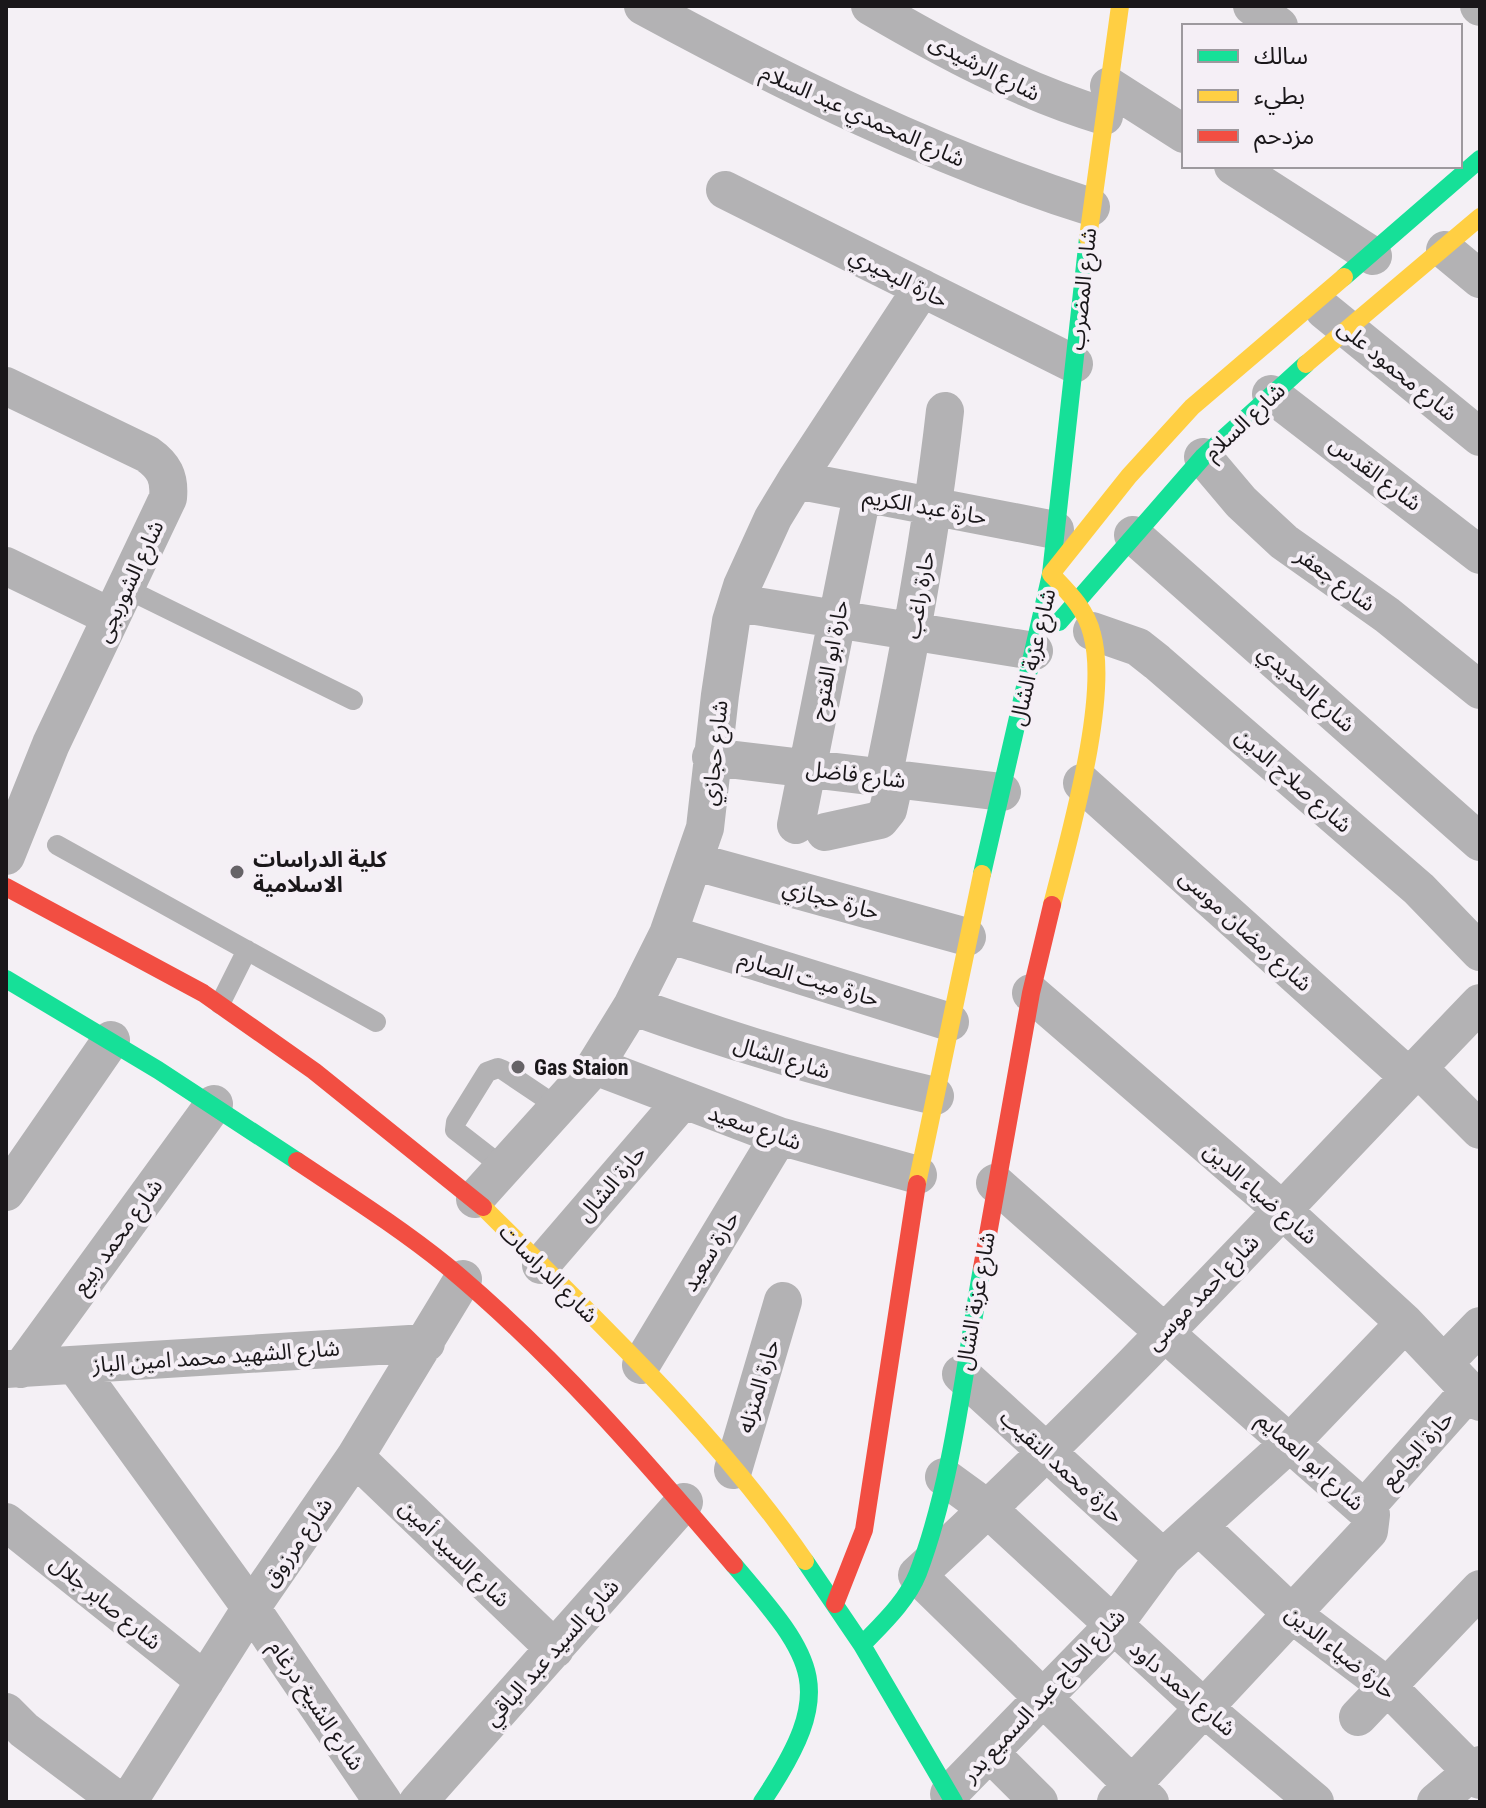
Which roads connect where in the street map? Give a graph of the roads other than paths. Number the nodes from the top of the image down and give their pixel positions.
1 (643, 6) edge
2 (870, 6) edge
3 (1252, 6) edge
4 (1116, 7) edge
5 (1276, 24) edge
6 (1107, 101) junction
7 (1182, 133) edge
8 (1471, 161) edge
9 (1236, 168) edge
10 (725, 190) dead end
11 (1091, 207) junction
12 (1480, 217) edge
13 (1445, 250) junction
14 (1373, 256) junction
15 (1480, 279) edge
16 (922, 288) junction
17 (1315, 303) junction
18 (1348, 329) junction
19 (1074, 364) junction
20 (1271, 394) junction
21 (10, 398) edge
22 (945, 411) dead end
23 (1480, 437) edge
24 (1203, 457) junction
25 (796, 480) junction
26 (862, 495) junction
27 (934, 508) junction
28 (1055, 530) junction
29 (1133, 535) junction
30 (1480, 555) edge
31 (6, 566) edge
32 (1051, 574) junction
33 (118, 602) junction
34 (737, 603) junction
35 (1085, 616) junction
36 (837, 619) junction
37 (913, 632) junction
38 (1034, 651) junction
39 (1480, 690) edge
40 (353, 700) dead end
41 (711, 757) junction
42 (808, 768) junction
43 (889, 778) junction
44 (1082, 783) junction
45 (1002, 792) junction
46 (811, 828) joint
47 (1480, 842) edge
48 (57, 845) dead end
49 (6, 856) edge
50 (696, 862) junction
51 (6, 887) edge
52 (668, 934) junction
53 (967, 937) junction
54 (247, 950) junction
55 (1480, 952) edge
56 (6, 979) edge
57 (1031, 993) junction
58 (1480, 1003) edge
59 (220, 1004) junction
60 (632, 1006) junction
61 (376, 1022) dead end
62 (950, 1022) junction
63 (111, 1040) junction
64 (595, 1066) junction
65 (1413, 1072) junction
66 (935, 1096) junction
67 (682, 1101) junction
68 (214, 1104) junction
69 (558, 1107) junction
70 (1480, 1130) edge
71 (779, 1136) junction
72 (504, 1168) junction
73 (918, 1175) junction
74 (995, 1183) junction
75 (6, 1192) edge
76 (475, 1199) junction
77 (1282, 1210) junction
78 (541, 1265) junction
79 (463, 1279) junction
80 (783, 1301) dead end
81 (1405, 1323) junction
82 (1480, 1326) edge
83 (1165, 1330) junction
84 (426, 1343) junction
85 (1444, 1363) junction
86 (75, 1365) junction
87 (641, 1365) junction
88 (13, 1369) edge
89 (961, 1374) junction
90 (1475, 1396) edge
91 (1291, 1442) junction
92 (1043, 1451) junction
93 (355, 1457) junction
94 (733, 1470) junction
95 (944, 1477) junction
96 (684, 1502) junction
97 (1365, 1508) junction
98 (988, 1509) junction
99 (6, 1522) edge
100 (1200, 1527) junction
101 (1163, 1558) junction
102 (917, 1575) junction
103 (1480, 1589) edge
104 (835, 1604) junction
105 (251, 1608) junction
106 (1293, 1615) junction
107 (1113, 1626) junction
108 (862, 1645) junction
109 (555, 1649) junction
110 (205, 1681) junction
111 (1387, 1686) junction
112 (1044, 1698) junction
113 (1204, 1708) junction
114 (6, 1712) edge
115 (1358, 1717) dead end
116 (990, 1753) junction
117 (1477, 1772) edge
118 (372, 1796) edge
119 (1133, 1796) edge
120 (951, 1798) edge
121 (120, 1802) edge
122 (128, 1802) edge
123 (418, 1802) edge
124 (762, 1802) edge
125 (1039, 1802) edge
126 (1315, 1802) edge
127 (1436, 1802) edge

1 - 11 street, شارع المحمدي عبد السلام
2 - 6 street, شارع الرشيدى
3 - 5 street
4 - 6 street, شارع المضرب
6 - 7 street, شارع الرشيدى
6 - 11 street, شارع المضرب
8 - 14 street, شارع السلام
9 - 14 street
10 - 16 street, حارة البحيري
11 - 19 street, شارع المضرب
12 - 13 street, شارع السلام
13 - 15 street
13 - 18 street, شارع السلام
14 - 17 street, شارع السلام
16 - 19 street, حارة البحيري
16 - 25 street, شارع حجازي
17 - 18 street, شارع محمود على
17 - 32 street, شارع السلام
18 - 20 street, شارع السلام
18 - 23 street, شارع محمود على
19 - 28 street, شارع المضرب
20 - 24 street, شارع السلام
20 - 30 street, شارع القدس
21 - 33 street, شارع الشوربجى
22 - 27 street, حارة راغب
24 - 29 street, شارع السلام
24 - 39 street, شارع جعفر
25 - 26 street, حارة عبد الكريم
25 - 34 street, شارع حجازي
26 - 27 street, حارة عبد الكريم
26 - 36 street, حارة ابو الفتوح
27 - 28 street, حارة عبد الكريم
27 - 37 street, حارة راغب
28 - 32 street, شارع المضرب
29 - 35 street, شارع السلام
29 - 47 street, شارع الحديدي
31 - 33 street
32 - 35 street, شارع عزبة الشال
32 - 38 street, شارع عزبة الشال
33 - 40 lane
33 - 49 street, شارع الشوربجى
34 - 36 street
34 - 41 street, شارع حجازي
35 - 38 street, شارع السلام
35 - 44 street, شارع عزبة الشال
35 - 55 street, شارع صلاح الدين
36 - 37 street
36 - 42 street, حارة ابو الفتوح
37 - 38 street
37 - 43 street, حارة راغب
38 - 45 street, شارع عزبة الشال
41 - 42 street, شارع فاضل
41 - 50 street, شارع حجازي
42 - 43 street, شارع فاضل
42 - 46 street, حارة ابو الفتوح
43 - 45 street, شارع فاضل
43 - 46 street, حارة راغب
44 - 57 street, شارع عزبة الشال
44 - 65 street, شارع رمضان موسى
45 - 53 street, شارع عزبة الشال
48 - 54 lane
50 - 52 street, شارع حجازي
50 - 53 street, حارة حجازي
51 - 59 street, شارع الدراسات
52 - 60 street, شارع حجازي
52 - 62 street, حارة ميت الصارم
53 - 62 street, شارع عزبة الشال
54 - 59 lane
54 - 61 lane
56 - 63 street
57 - 74 street, شارع عزبة الشال
57 - 77 street, شارع ضياء الدين
58 - 65 street, شارع احمد موسى
59 - 76 street, شارع الدراسات
60 - 64 street, شارع حجازي
60 - 66 street, شارع الشال
62 - 66 street, شارع عزبة الشال
63 - 68 street
63 - 75 street
64 - 67 street, شارع سعيد
64 - 69 street, شارع حجازي
65 - 70 street, شارع رمضان موسى
65 - 77 street, شارع احمد موسى
66 - 73 street, شارع عزبة الشال
67 - 71 street, شارع سعيد
67 - 78 street, حارة الشال
68 - 79 street
68 - 88 street, شارع محمد ربيع
69 - 72 street, شارع حجازي
69 - 72 lane
71 - 73 street, شارع سعيد
71 - 87 street, حارة سعيد
72 - 76 street, شارع حجازي
73 - 104 street, شارع عزبة الشال
74 - 83 street, شارع ابو العمايم
74 - 89 street, شارع عزبة الشال
76 - 78 street, شارع الدراسات
77 - 81 street, شارع ضياء الدين
77 - 83 street, شارع احمد موسى
78 - 87 street, شارع الدراسات
79 - 84 street, شارع مرزوق
79 - 96 street
80 - 94 street, حارة المنزله
81 - 85 street, شارع ضياء الدين
81 - 91 street, شارع الحاج عبد السميع بدر
82 - 85 street
83 - 91 street, شارع ابو العمايم
83 - 92 street, شارع احمد موسى
84 - 86 street, شارع الشهيد محمد امين الباز
84 - 93 street, شارع مرزوق
85 - 90 street, شارع ضياء الدين
86 - 88 street, شارع الشهيد محمد امين الباز
86 - 105 street, شارع الشيخ درغام
87 - 94 street, شارع الدراسات
89 - 92 street, حارة محمد النقيب
89 - 95 street, شارع عزبة الشال
90 - 97 street, حارة الجامع
91 - 97 street, شارع ابو العمايم
91 - 100 street, شارع الحاج عبد السميع بدر
92 - 98 street, شارع احمد موسى
92 - 101 street, حارة محمد النقيب
93 - 105 street, شارع مرزوق
93 - 109 street, شارع السيد أمين
94 - 104 street, شارع الدراسات
95 - 98 street, شارع احمد داود
95 - 102 street, شارع عزبة الشال
96 - 109 street, شارع السيد عبد الباقي
96 - 124 street
97 - 106 street, شارع ابو العمايم
98 - 102 street, شارع احمد موسى
98 - 107 street, شارع احمد داود
99 - 110 street, شارع صابر جلال
100 - 101 street, شارع الحاج عبد السميع بدر
100 - 106 street, حارة ضياء الدين
101 - 107 street, شارع الحاج عبد السميع بدر
102 - 108 street, شارع عزبة الشال
102 - 112 street
103 - 111 street
104 - 108 street, شارع الدراسات
105 - 110 street, شارع مرزوق
105 - 118 street, شارع الشيخ درغام
106 - 111 street, حارة ضياء الدين
106 - 113 street, شارع ابو العمايم
107 - 112 street, شارع الحاج عبد السميع بدر
107 - 113 street, شارع احمد داود
108 - 120 street, شارع الدراسات
109 - 123 street, شارع السيد عبد الباقي
110 - 122 street, شارع مرزوق
111 - 115 street
111 - 117 street, حارة ضياء الدين
112 - 116 street, شارع الحاج عبد السميع بدر
112 - 119 street
113 - 119 street, شارع ابو العمايم
113 - 126 street, شارع احمد داود
114 - 121 street
116 - 120 street, شارع الحاج عبد السميع بدر
116 - 125 street
117 - 127 street

